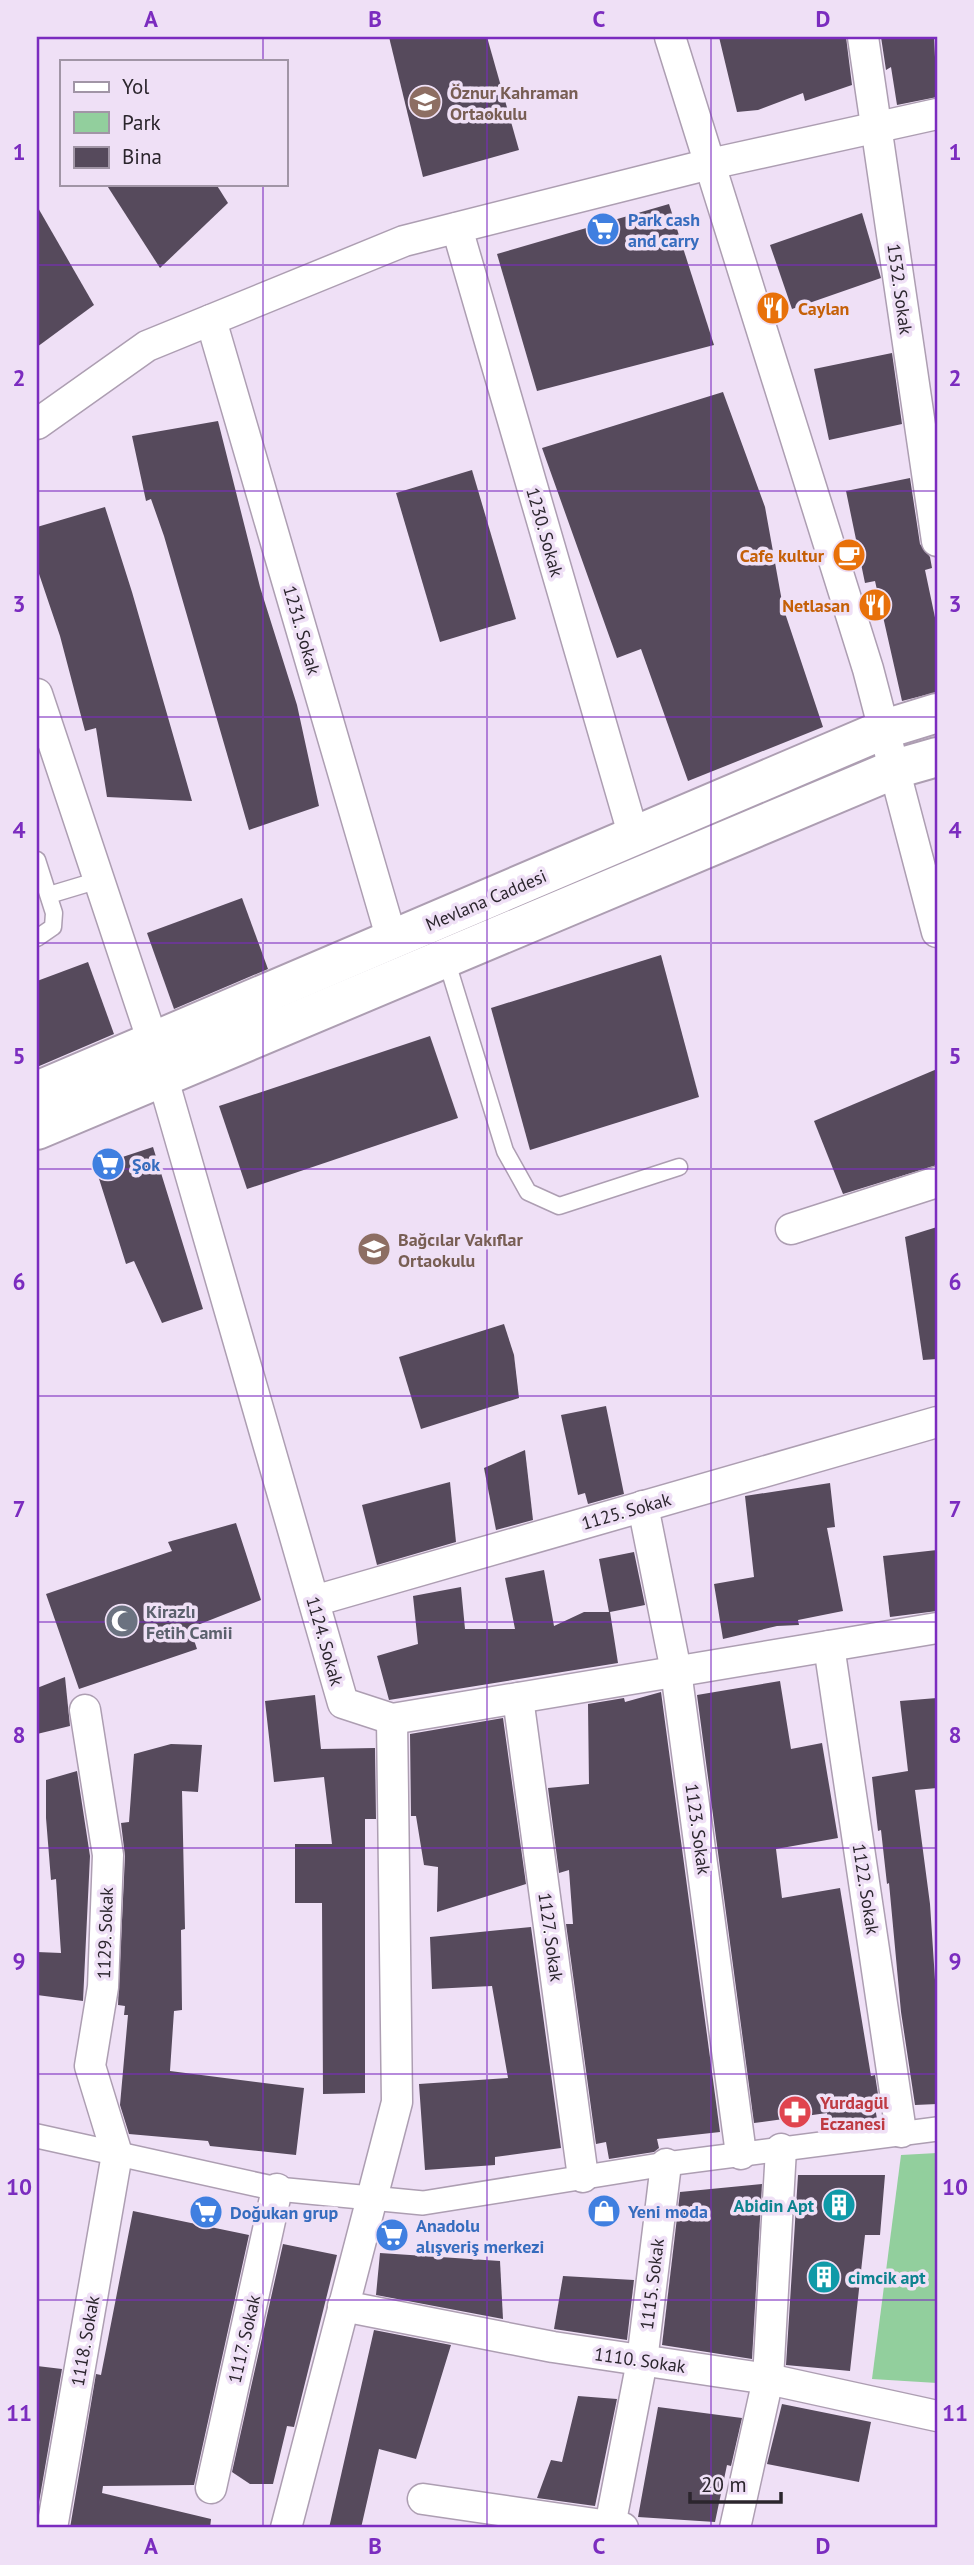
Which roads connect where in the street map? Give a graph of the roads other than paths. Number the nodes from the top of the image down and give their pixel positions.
1 (670, 37) edge
2 (863, 37) edge
3 (937, 114) edge
4 (876, 127) junction
5 (710, 164) junction
6 (457, 228) junction
7 (211, 320) junction
8 (37, 424) edge
9 (937, 541) edge
10 (37, 694) edge
11 (937, 713) edge
12 (884, 729) junction
13 (937, 757) edge
14 (895, 769) junction
15 (634, 836) junction
16 (37, 860) edge
17 (99, 880) junction
18 (49, 895) junction
19 (937, 932) edge
20 (37, 938) edge
21 (392, 940) junction
22 (446, 959) junction
23 (153, 1042) junction
24 (163, 1079) junction
25 (37, 1091) edge
26 (37, 1130) edge
27 (679, 1167) dead end
28 (937, 1182) edge
29 (791, 1229) dead end
30 (937, 1422) edge
31 (643, 1506) junction
32 (314, 1601) junction
33 (937, 1628) edge
34 (829, 1646) junction
35 (676, 1671) junction
36 (518, 1698) junction
37 (85, 1710) dead end
38 (392, 1719) junction
39 (937, 2129) edge
40 (901, 2132) junction
41 (37, 2136) edge
42 (781, 2149) junction
43 (117, 2154) junction
44 (741, 2154) junction
45 (666, 2164) junction
46 (583, 2177) junction
47 (277, 2189) junction
48 (370, 2199) junction
49 (343, 2306) junction
50 (642, 2361) junction
51 (768, 2379) junction
52 (937, 2416) edge
53 (211, 2488) dead end
54 (423, 2499) dead end
55 (617, 2527) edge
56 (52, 2528) edge
57 (286, 2528) edge
58 (735, 2528) edge

1 - 5 street
2 - 4 street, 1532. Sokak
3 - 4 street
4 - 5 street
4 - 9 street, 1532. Sokak
5 - 6 street
5 - 12 street
6 - 7 street
6 - 15 street, 1230. Sokak
7 - 8 street
7 - 21 street, 1231. Sokak
10 - 17 street
11 - 12 main road, Mevlana Caddesi
12 - 14 street
12 - 15 main road, Mevlana Caddesi
13 - 14 main road
14 - 19 street
14 - 22 main road
15 - 21 main road, Mevlana Caddesi
16 - 18 lane
17 - 18 lane
17 - 23 street
18 - 20 lane
21 - 23 main road, Mevlana Caddesi
22 - 24 main road
22 - 27 lane
23 - 25 main road, Mevlana Caddesi
24 - 26 main road
24 - 32 street, 1124. Sokak
28 - 29 street
30 - 31 street, 1125. Sokak
31 - 32 street, 1125. Sokak
31 - 35 street, 1123. Sokak
32 - 38 street, 1124. Sokak
33 - 34 street, 1124. Sokak
34 - 35 street, 1124. Sokak
34 - 40 street, 1122. Sokak
35 - 36 street, 1124. Sokak
35 - 44 street, 1123. Sokak
36 - 38 street, 1124. Sokak
36 - 46 street, 1127. Sokak
37 - 43 street, 1129. Sokak
38 - 48 street
39 - 40 street
40 - 42 street
41 - 43 street
42 - 44 street
42 - 51 street
43 - 47 street
43 - 56 street, 1118. Sokak
44 - 45 street
45 - 46 street
45 - 50 street, 1115. Sokak
46 - 48 street
47 - 48 street
47 - 53 street, 1117. Sokak
48 - 49 street
49 - 50 street, 1110. Sokak
49 - 57 street
50 - 51 street, 1110. Sokak
50 - 55 street, 1115. Sokak
51 - 52 street, 1110. Sokak
51 - 58 street
54 - 55 street

